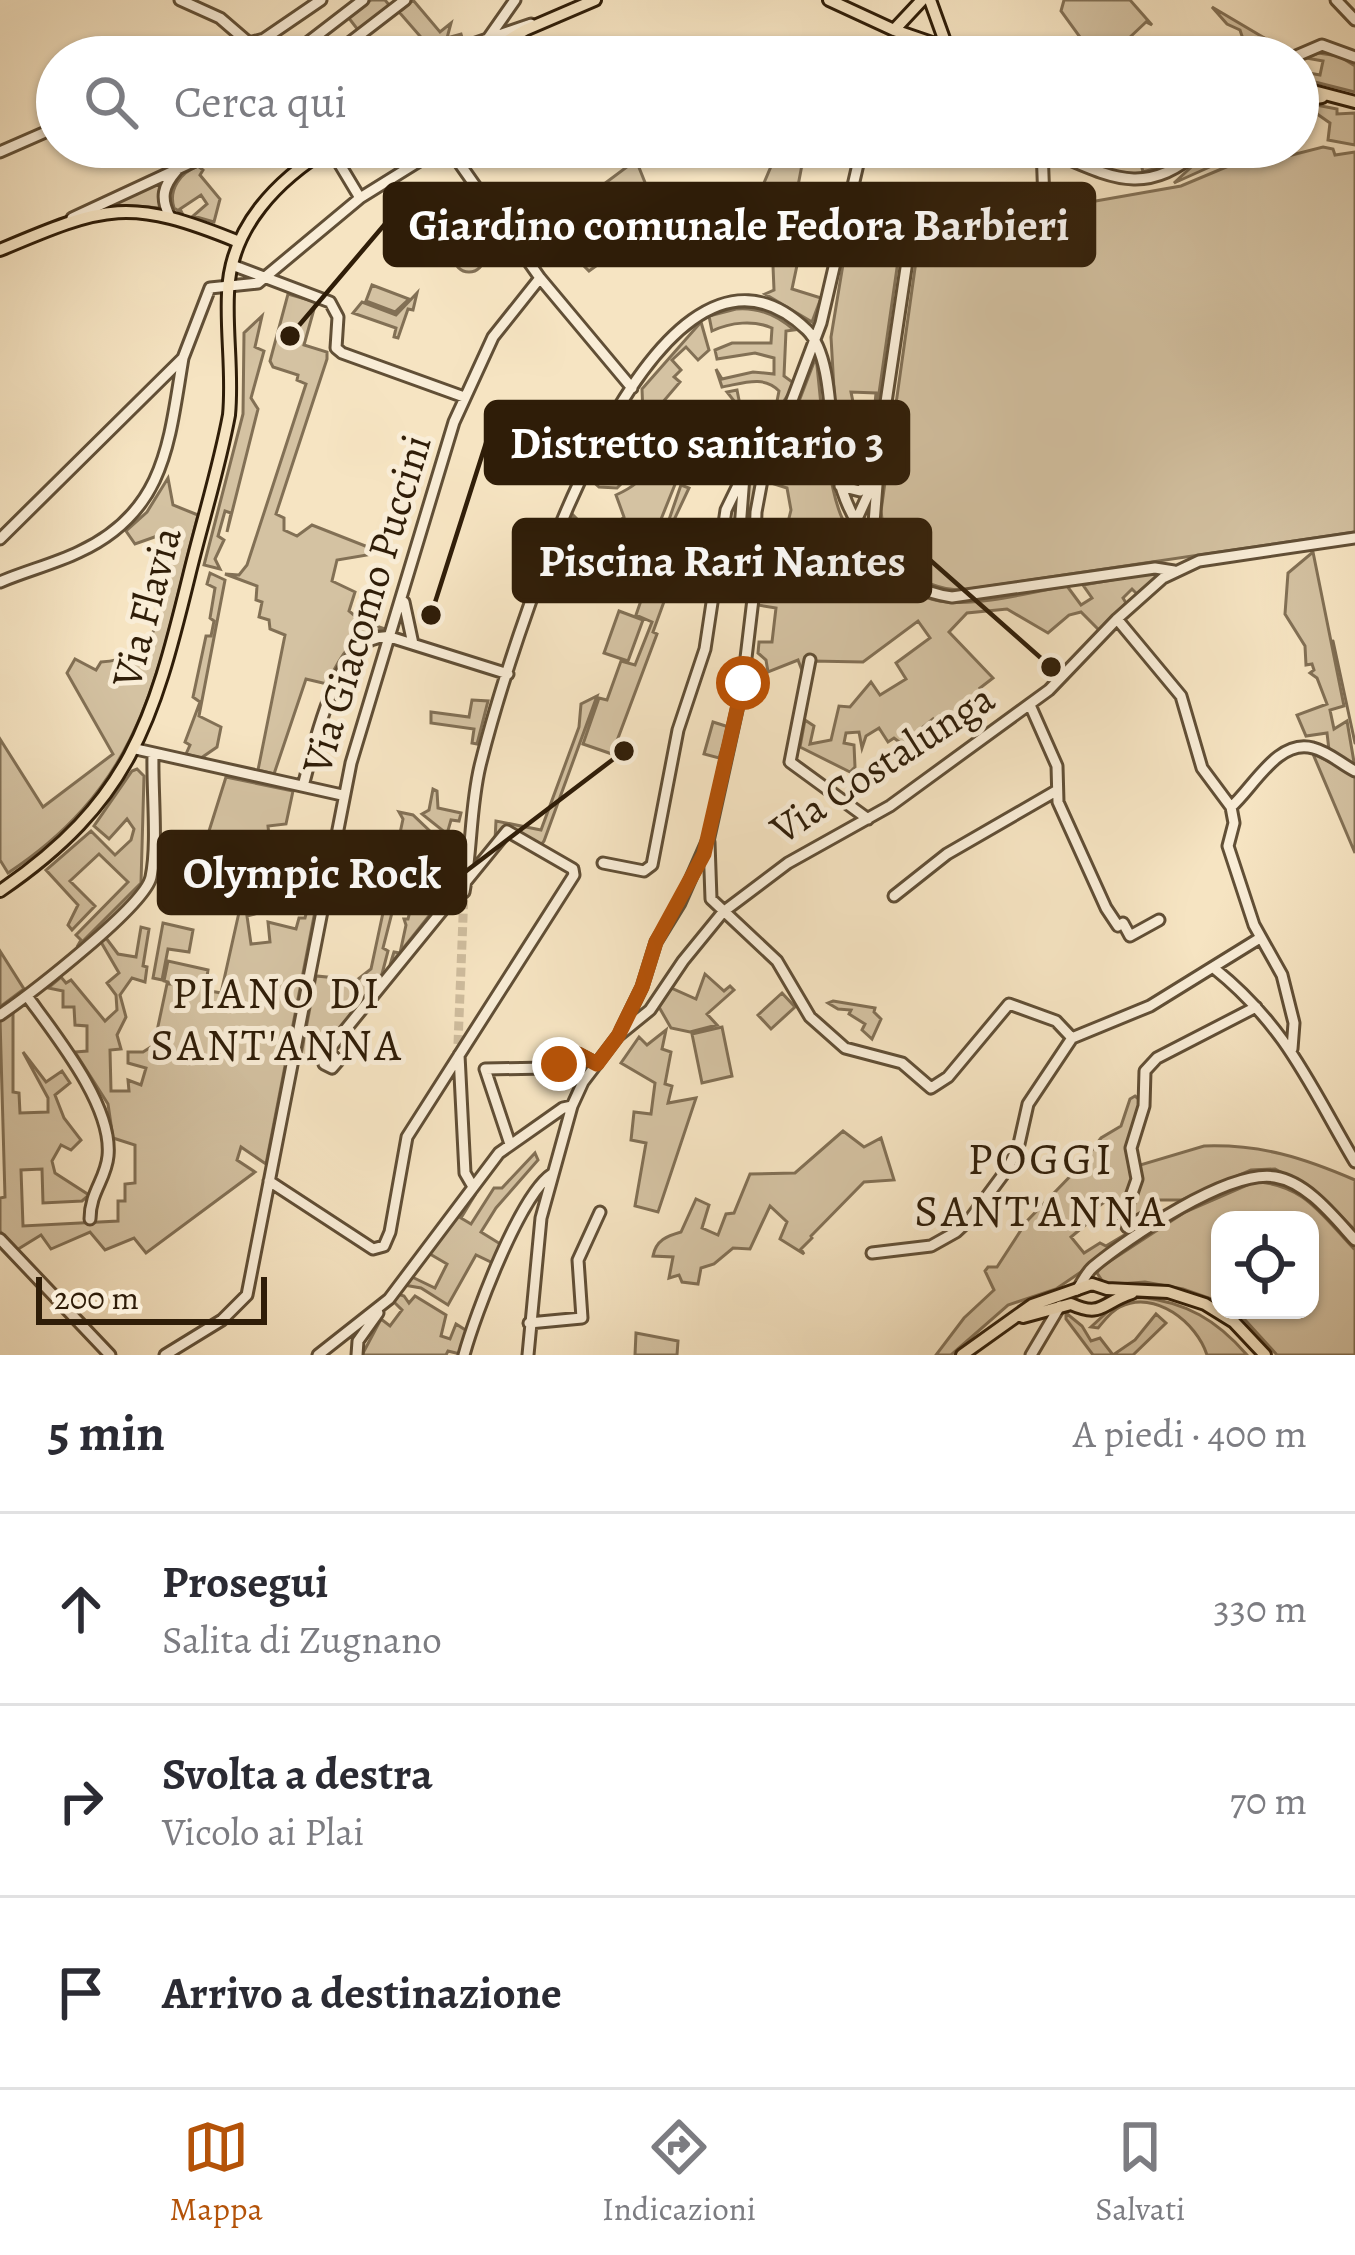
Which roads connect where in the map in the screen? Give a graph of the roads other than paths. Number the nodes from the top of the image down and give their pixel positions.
1 (180, 0) edge
2 (321, 0) edge
3 (363, 0) edge
4 (403, 0) edge
5 (596, 0) edge
6 (829, 0) edge
7 (926, 0) edge
8 (1337, 1) edge
9 (513, 4) edge
10 (307, 6) edge
11 (548, 20) junction
12 (1355, 20) edge
13 (333, 23) junction
14 (522, 26) junction
15 (894, 30) junction
16 (240, 36) edge
17 (268, 36) edge
18 (316, 36) edge
19 (343, 36) edge
20 (358, 36) edge
21 (491, 36) edge
22 (493, 36) edge
23 (517, 36) edge
24 (906, 36) edge
25 (939, 36) edge
26 (1319, 46) edge
27 (1355, 57) edge
28 (1319, 95) edge
29 (1325, 97) junction
30 (1319, 98) edge
31 (1355, 102) edge
32 (36, 136) edge
33 (0, 152) edge
34 (177, 168) edge
35 (180, 168) edge
36 (302, 168) edge
37 (342, 168) edge
38 (411, 168) edge
39 (460, 168) edge
40 (858, 168) edge
41 (1042, 168) edge
42 (1095, 168) edge
43 (1178, 168) edge
44 (360, 199) junction
45 (170, 217) junction
46 (59, 225) junction
47 (239, 242) junction
48 (0, 250) edge
49 (232, 265) junction
50 (265, 278) junction
51 (540, 278) junction
52 (228, 284) junction
53 (816, 341) junction
54 (183, 358) junction
55 (160, 380) junction
56 (632, 388) junction
57 (178, 393) junction
58 (795, 395) junction
59 (464, 397) junction
60 (878, 456) junction
61 (745, 471) junction
62 (873, 477) junction
63 (841, 486) junction
64 (874, 509) junction
65 (856, 521) junction
66 (1355, 538) edge
67 (0, 539) edge
68 (888, 564) junction
69 (1174, 571) junction
70 (0, 582) edge
71 (402, 596) junction
72 (753, 599) junction
73 (1117, 619) junction
74 (390, 637) junction
75 (413, 644) junction
76 (810, 660) dead end
77 (508, 674) junction
78 (1030, 704) junction
79 (136, 749) junction
80 (153, 755) junction
81 (1355, 770) edge
82 (303, 786) junction
83 (1056, 791) junction
84 (342, 795) junction
85 (1231, 807) junction
86 (868, 819) junction
87 (709, 837) junction
88 (603, 863) dead end
89 (466, 888) junction
90 (0, 890) edge
91 (894, 896) dead end
92 (722, 912) junction
93 (1159, 920) dead end
94 (1260, 938) junction
95 (1215, 969) junction
96 (27, 996) junction
97 (1256, 1007) junction
98 (0, 1015) edge
99 (618, 1036) junction
100 (1072, 1038) junction
101 (459, 1045) junction
102 (1292, 1049) junction
103 (328, 1051) dead end
104 (597, 1064) junction
105 (572, 1106) junction
106 (510, 1144) junction
107 (1355, 1162) edge
108 (552, 1174) junction
109 (269, 1181) junction
110 (472, 1185) junction
111 (600, 1212) dead end
112 (91, 1219) dead end
113 (1159, 1220) junction
114 (0, 1239) edge
115 (1355, 1240) edge
116 (872, 1253) dead end
117 (1101, 1262) junction
118 (1097, 1286) junction
119 (1081, 1287) junction
120 (1149, 1289) junction
121 (1077, 1305) junction
122 (1101, 1306) junction
123 (1053, 1307) junction
124 (380, 1308) junction
125 (529, 1323) junction
126 (992, 1330) junction
127 (468, 1340) junction
128 (110, 1355) edge
129 (165, 1355) edge
130 (318, 1355) edge
131 (357, 1355) edge
132 (464, 1355) edge
133 (473, 1355) edge
134 (528, 1355) edge
135 (962, 1355) edge
136 (1030, 1355) edge
137 (1265, 1355) edge

1 - 16 street
2 - 10 street
3 - 13 street
4 - 20 street
5 - 11 main road
6 - 15 main road
7 - 15 main road
7 - 25 main road
8 - 12 street
9 - 14 street
9 - 21 street
10 - 17 street
11 - 14 street
11 - 23 main road
13 - 18 street
13 - 19 street
14 - 22 street
15 - 24 main road
26 - 27 street
28 - 29 main road
29 - 30 main road
29 - 31 main road
32 - 33 street
34 - 46 street
35 - 45 street
36 - 47 main road
37 - 44 street
38 - 44 street
39 - 51 street
40 - 53 street
41 - 60 street
42 - 43 street
44 - 50 street
45 - 46 main road
45 - 47 main road
46 - 48 main road
47 - 49 main road, Via Flavia
49 - 50 street
49 - 52 main road, Via Flavia
50 - 52 street
50 - 59 street
51 - 56 street
51 - 59 street, Via Giacomo Puccini
52 - 54 street
52 - 79 main road, Via Flavia
53 - 56 street
53 - 58 street
53 - 63 street
54 - 55 street
54 - 57 street
55 - 57 street
55 - 67 street
56 - 77 street
57 - 70 street
58 - 61 street
58 - 72 street
59 - 71 street, Via Giacomo Puccini
60 - 62 street
60 - 64 street
61 - 72 street
61 - 88 street
62 - 63 street
62 - 65 street
63 - 65 street
64 - 65 street
64 - 68 street
65 - 68 street
66 - 69 street, Via Costalunga
68 - 69 street
69 - 73 street, Via Costalunga
71 - 74 street, Via Giacomo Puccini
71 - 75 street
72 - 87 street
73 - 78 street, Via Costalunga
73 - 85 street
74 - 75 street
74 - 82 street
74 - 84 street, Via Giacomo Puccini
75 - 77 street
76 - 86 street
77 - 89 street
78 - 83 street
78 - 86 street, Via Costalunga
79 - 80 street
79 - 90 main road, Via Flavia
80 - 82 street
80 - 96 street
81 - 85 street
82 - 84 street
83 - 91 street
83 - 93 street
84 - 109 street, Via Giacomo Puccini
85 - 94 street
86 - 92 street, Via Costalunga
87 - 92 street
87 - 99 street
89 - 101 street
89 - 103 street
92 - 99 street, Via Costalunga
92 - 100 street
94 - 95 street
94 - 102 street
95 - 97 street
95 - 100 street
96 - 98 street
96 - 112 street
97 - 102 street
97 - 113 street
99 - 104 street, Via Costalunga
100 - 116 street
101 - 109 street
101 - 110 street
102 - 107 street
104 - 105 street, Via Costalunga
104 - 106 street
105 - 106 street, Via Costalunga
105 - 108 street
106 - 110 street, Via Costalunga
108 - 125 street
108 - 127 street
109 - 129 street, Via Giacomo Puccini
110 - 124 street, Via Costalunga
111 - 125 street
113 - 115 street
113 - 117 street
114 - 128 street
117 - 118 street
117 - 119 street
118 - 119 main road
118 - 120 main road
118 - 122 main road
119 - 121 main road
119 - 123 street
119 - 126 main road
120 - 122 main road
120 - 137 main road
121 - 122 main road
121 - 123 main road
123 - 126 main road
123 - 136 street
124 - 130 street, Via Costalunga
124 - 131 street
125 - 134 street
126 - 135 main road
127 - 132 street
127 - 133 street

